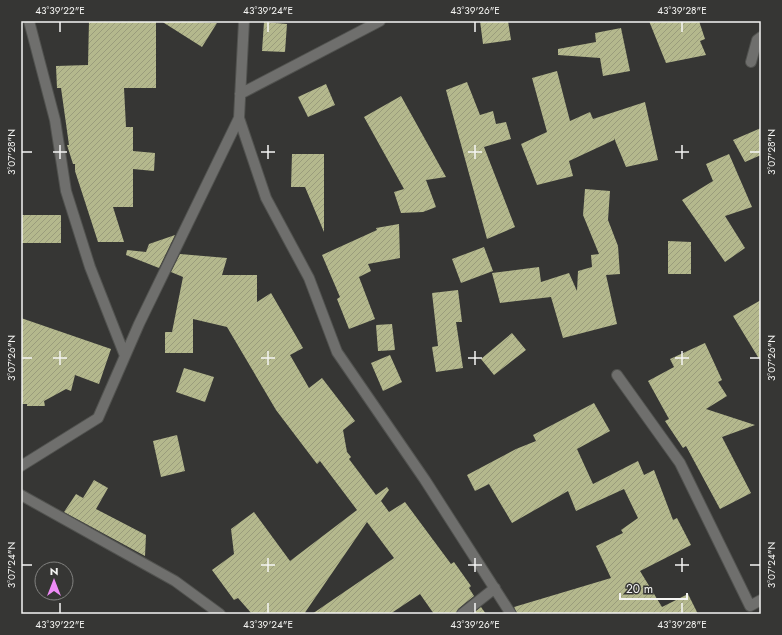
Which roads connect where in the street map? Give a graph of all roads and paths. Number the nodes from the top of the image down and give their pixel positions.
1 (29, 21) edge
2 (244, 21) edge
3 (380, 21) edge
4 (761, 37) edge
5 (751, 62) dead end
6 (240, 94) junction
7 (239, 118) junction
8 (125, 356) junction
9 (617, 375) dead end
10 (21, 466) edge
11 (21, 495) edge
12 (495, 588) junction
13 (761, 600) edge
14 (220, 614) edge
15 (462, 614) edge
16 (511, 614) edge

1 - 8 street
2 - 6 street
3 - 6 street
4 - 5 street
6 - 7 street
7 - 8 street
7 - 12 street
8 - 10 street
9 - 13 street
11 - 14 street
12 - 15 street
12 - 16 street

